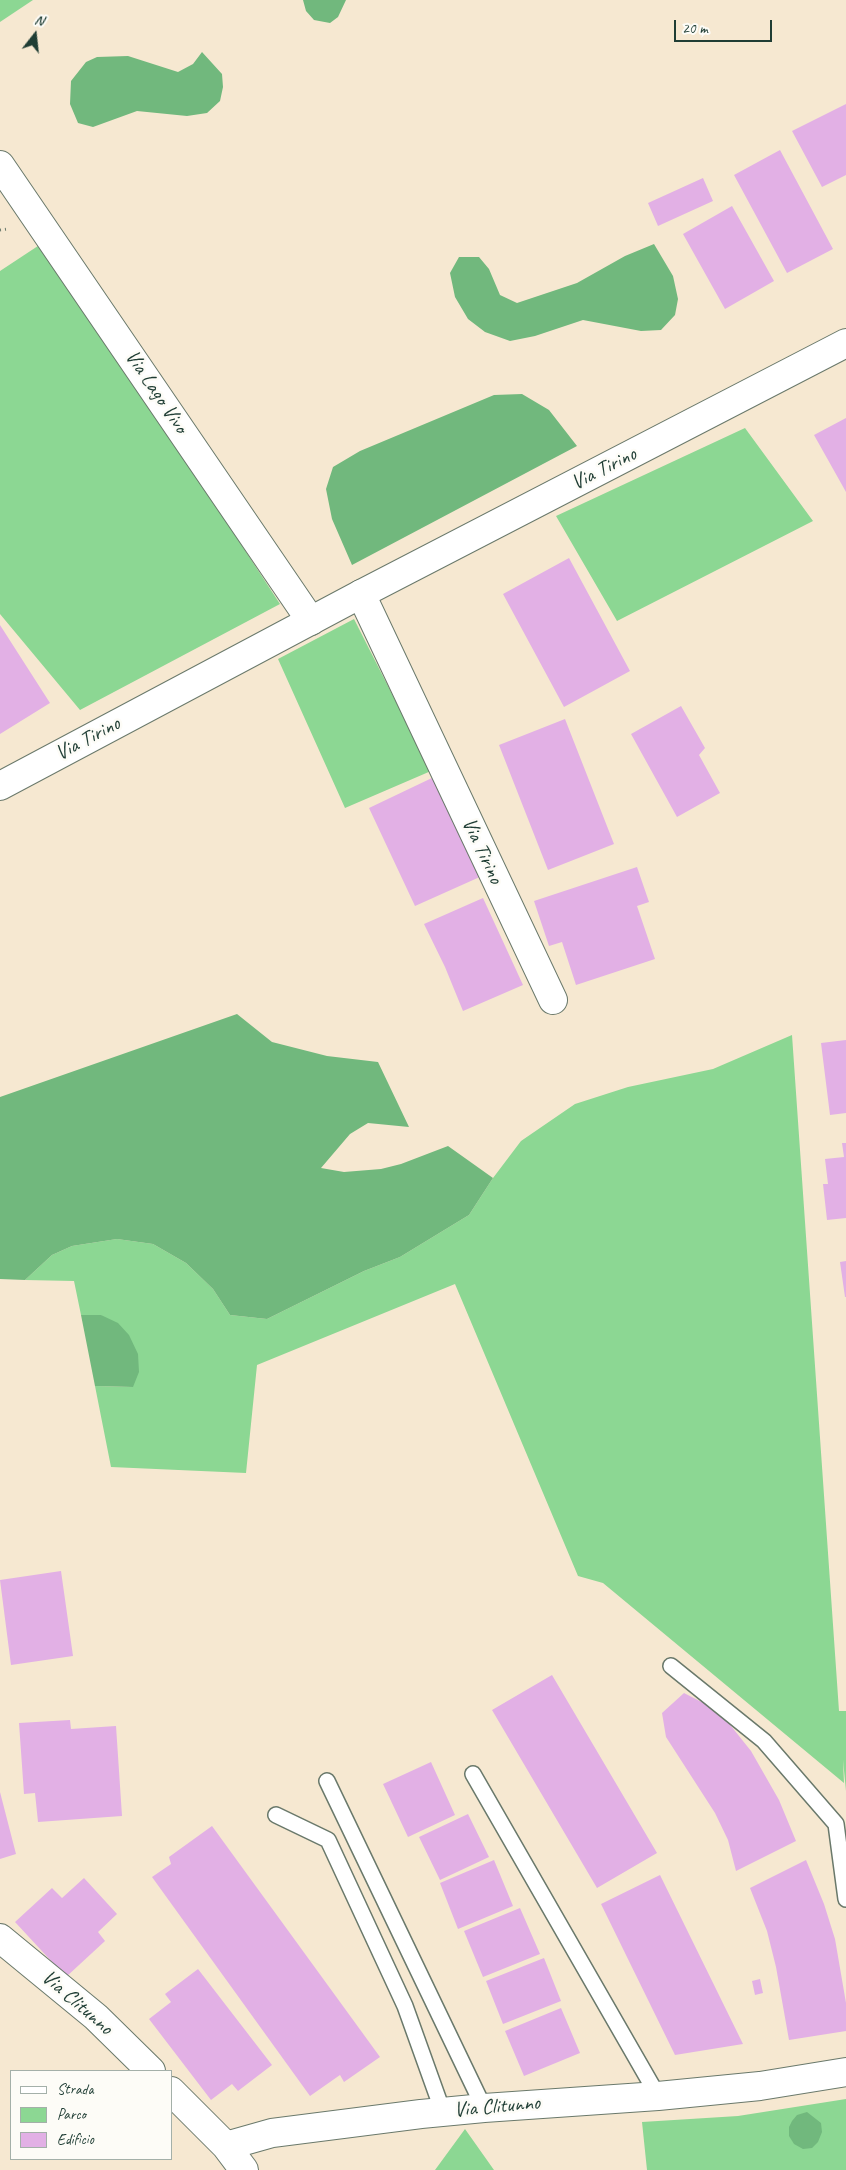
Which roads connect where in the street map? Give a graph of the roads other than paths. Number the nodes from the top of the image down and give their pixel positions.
1 (0, 165) edge
2 (846, 343) edge
3 (361, 594) junction
4 (311, 621) junction
5 (0, 786) edge
6 (552, 1000) dead end
7 (671, 1666) dead end
8 (472, 1774) dead end
9 (327, 1781) dead end
10 (276, 1815) dead end
11 (846, 1899) edge
12 (0, 1938) edge
13 (150, 2070) edge
14 (846, 2072) edge
15 (172, 2092) edge
16 (658, 2096) junction
17 (484, 2108) junction
18 (443, 2112) junction
19 (226, 2146) junction
20 (244, 2170) edge

1 - 4 street, Via Lago Vivo
2 - 3 street, Via Tirino
3 - 4 street, Via Tirino
3 - 6 street, Via Tirino
4 - 5 street, Via Tirino
7 - 11 lane
8 - 16 lane
9 - 17 lane
10 - 18 lane
12 - 13 street, Via Clitunno
14 - 16 street, Via Clitunno
15 - 19 street
16 - 17 street, Via Clitunno
17 - 18 street, Via Clitunno
18 - 19 street, Via Clitunno
19 - 20 street

